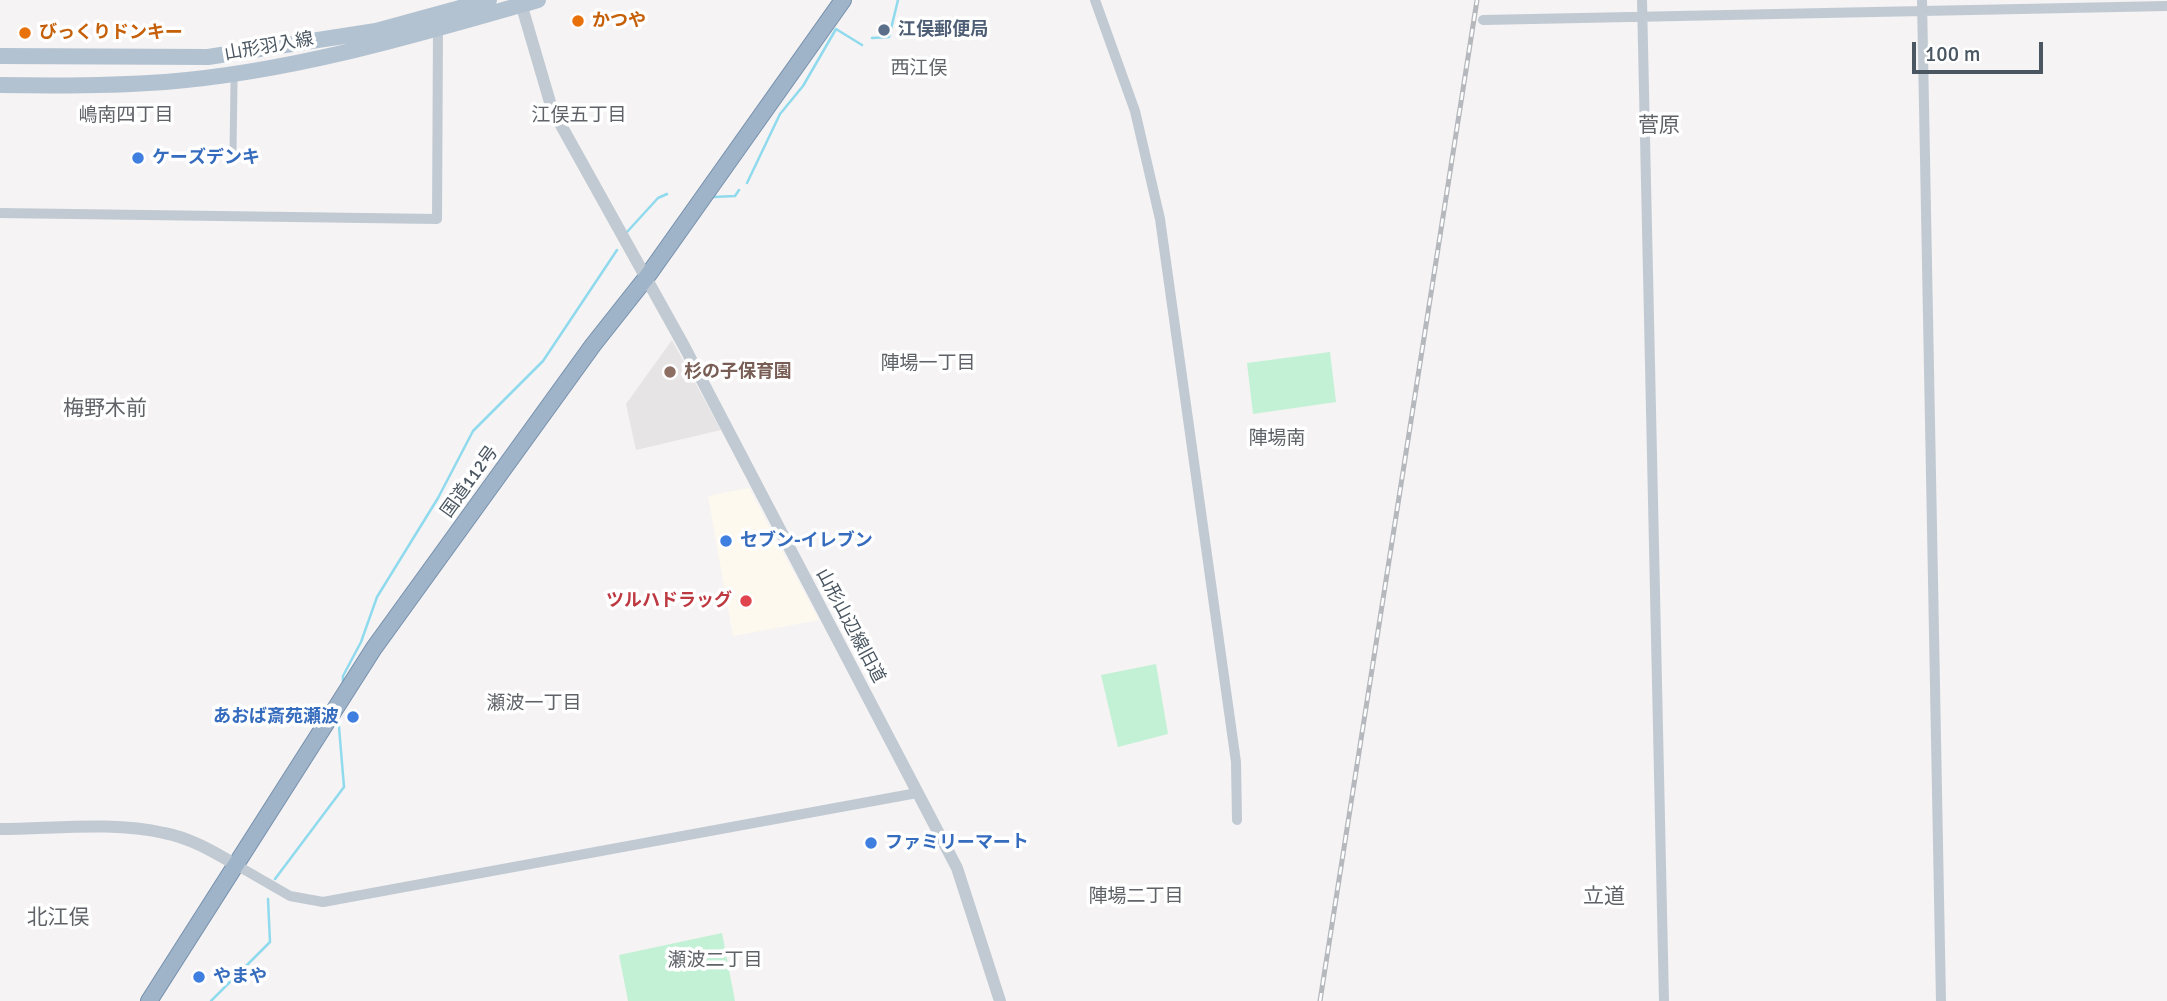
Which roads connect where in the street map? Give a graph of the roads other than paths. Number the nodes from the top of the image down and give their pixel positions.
1 (489, 0) edge
2 (538, 0) edge
3 (843, 0) edge
4 (1095, 0) edge
5 (1642, 0) edge
6 (1922, 0) edge
7 (520, 2) edge
8 (2167, 6) edge
9 (1922, 12) junction
10 (440, 14) edge
11 (1642, 17) junction
12 (1483, 20) dead end
13 (0, 56) edge
14 (234, 82) dead end
15 (0, 85) edge
16 (233, 153) dead end
17 (0, 213) edge
18 (646, 278) junction
19 (918, 793) junction
20 (1237, 820) dead end
21 (0, 829) edge
22 (238, 866) junction
23 (149, 1001) edge
24 (1000, 1001) edge
25 (1664, 1001) edge
26 (1941, 1001) edge

1 - 10 main road, 山形羽入線
2 - 7 main road, 山形羽入線
3 - 18 highway, 国道112号
4 - 20 street
5 - 11 street
6 - 9 street
7 - 10 main road, 山形羽入線
7 - 18 street, 山形山辺線旧道
8 - 9 street
9 - 11 street
9 - 26 street
10 - 13 main road, 山形羽入線
10 - 15 main road, 山形羽入線
10 - 17 street
11 - 12 street
11 - 25 street
14 - 16 street
18 - 19 street, 山形山辺線旧道
18 - 22 highway, 国道112号
19 - 22 street
19 - 24 street, 山形山辺線旧道
21 - 22 street
22 - 23 highway, 国道112号

